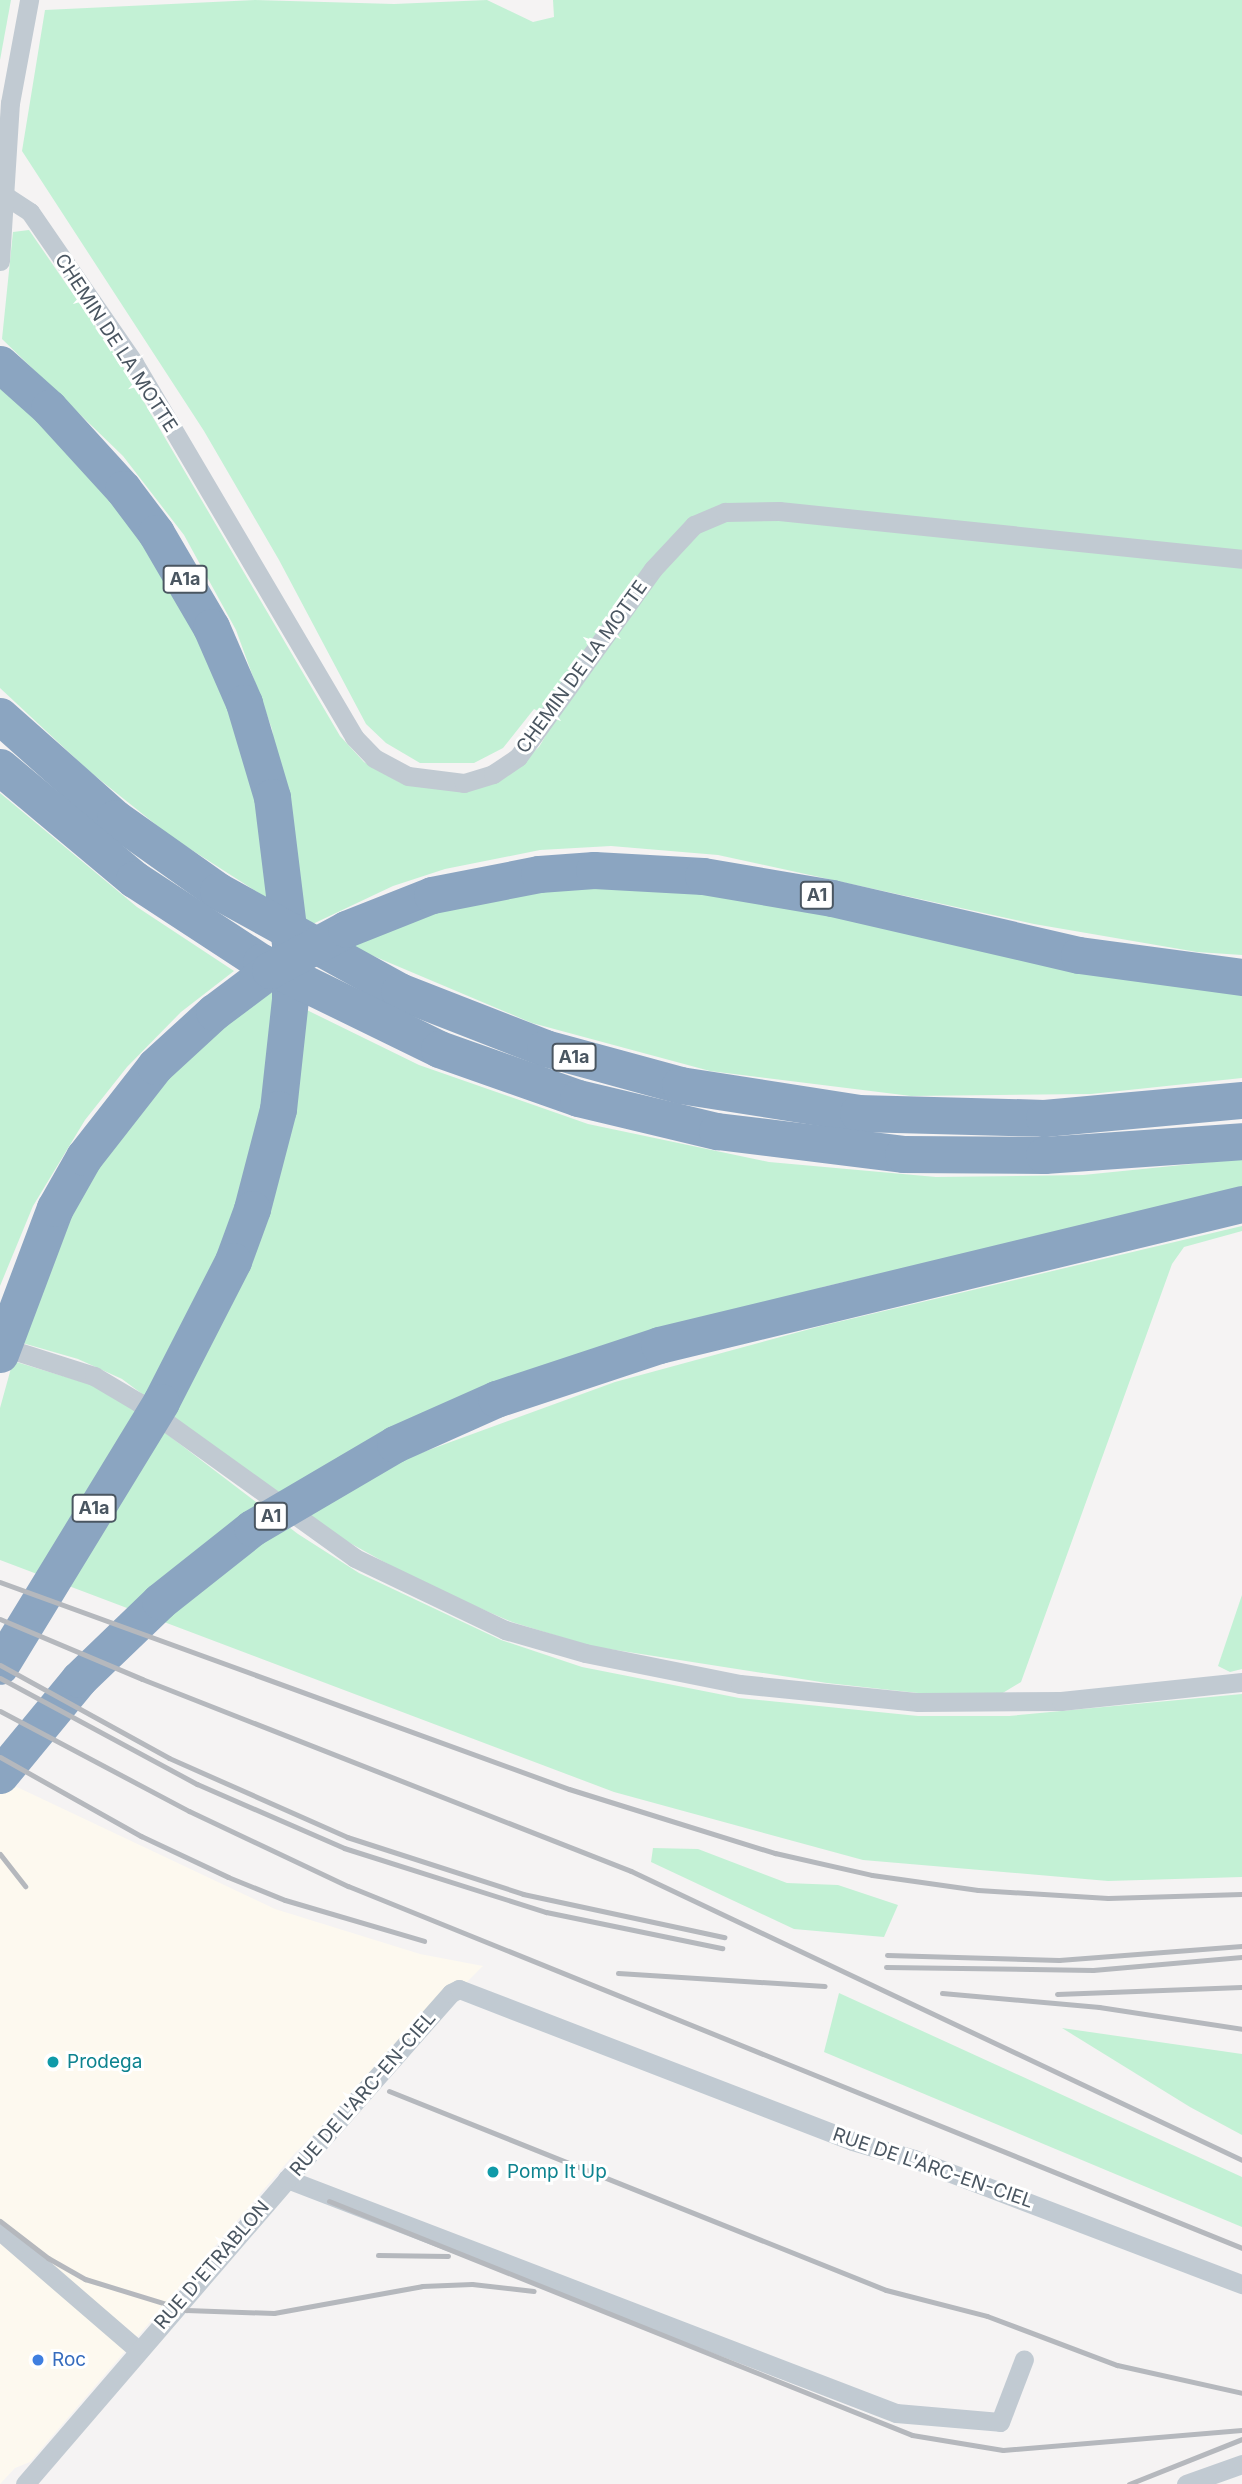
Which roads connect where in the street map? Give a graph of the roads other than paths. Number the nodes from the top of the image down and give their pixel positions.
1 (29, 0) edge
2 (4, 195) junction
3 (0, 261) edge
4 (0, 365) edge
5 (1242, 559) edge
6 (0, 716) edge
7 (0, 767) edge
8 (1242, 977) edge
9 (1242, 1100) edge
10 (1242, 1141) edge
11 (1242, 1204) edge
12 (0, 1346) edge
13 (0, 1354) edge
14 (0, 1666) edge
15 (1242, 1682) edge
16 (0, 1775) edge
17 (287, 2179) junction
18 (0, 2231) edge
19 (1242, 2284) edge
20 (138, 2350) junction
21 (1024, 2359) dead end
22 (1242, 2463) edge
23 (25, 2484) edge
24 (1186, 2484) edge

1 - 2 street
2 - 3 street
2 - 5 street, CHEMIN DE LA MOTTE
4 - 14 highway, A1a
6 - 9 highway, A1a
7 - 10 highway, A1a
8 - 13 highway, A1
11 - 16 highway, A1
12 - 15 street
17 - 19 street, RUE DE L'ARC-EN-CIEL
17 - 20 street, RUE D'ETRABLON
17 - 21 street, RUE DE L'ARC-EN-CIEL
18 - 20 street
20 - 23 street, RUE D'ETRABLON
22 - 24 street

